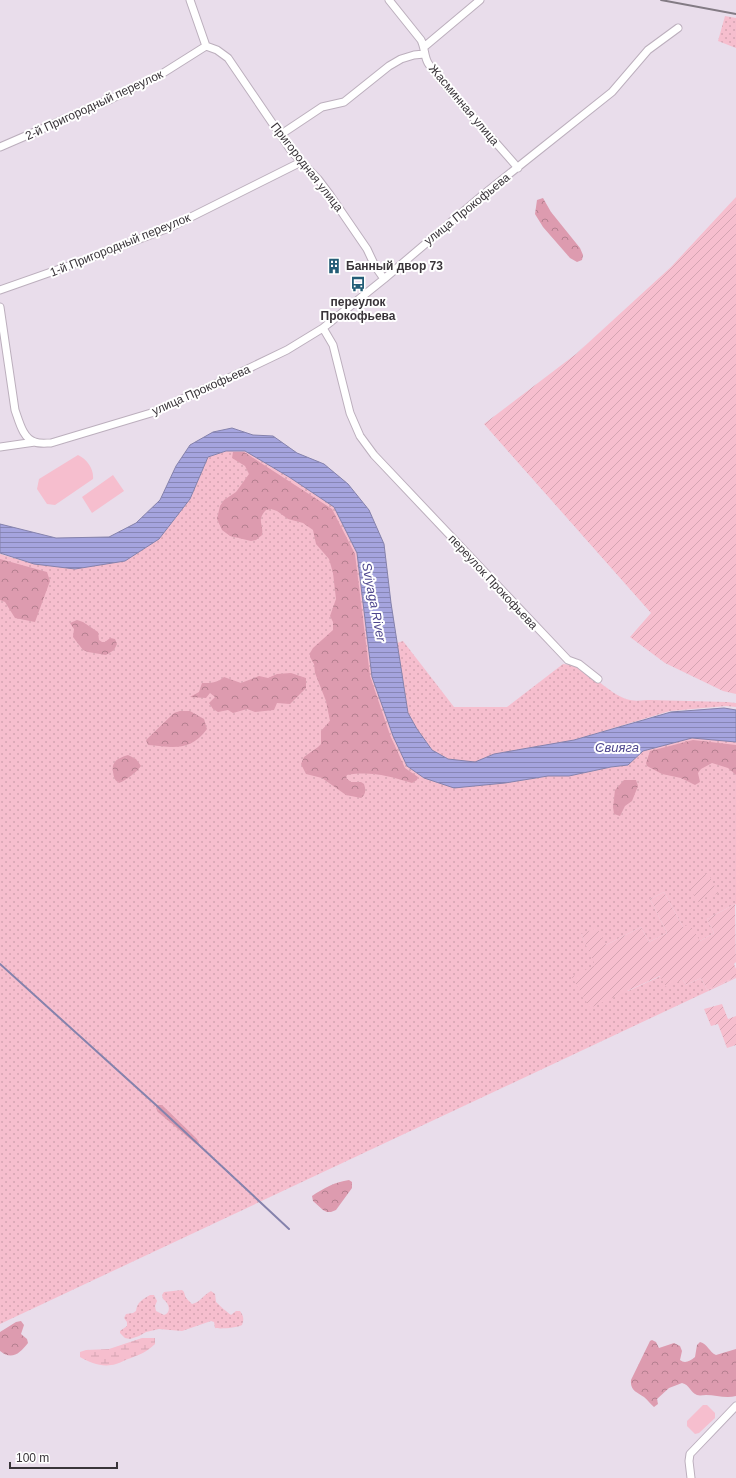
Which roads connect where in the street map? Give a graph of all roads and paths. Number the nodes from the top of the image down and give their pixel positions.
1 (190, 0) edge
2 (389, 0) edge
3 (480, 0) edge
4 (678, 28) dead end
5 (206, 46) junction
6 (424, 50) junction
7 (280, 135) junction
8 (0, 147) edge
9 (301, 162) junction
10 (518, 168) junction
11 (384, 279) junction
12 (0, 290) edge
13 (0, 307) edge
14 (323, 328) junction
15 (2, 329) edge
16 (34, 442) junction
17 (0, 447) edge
18 (598, 679) dead end
19 (736, 1406) edge
20 (692, 1478) edge

1 - 5 street
2 - 6 street, Жасминная улица
3 - 6 street
4 - 10 street, улица Прокофьева
5 - 7 street, Пригородная улица
5 - 8 street, 2-й Пригородный переулок
6 - 7 street
6 - 10 street, Жасминная улица
7 - 9 street, Пригородная улица
9 - 11 street, Пригородная улица
9 - 12 street, 1-й Пригородный переулок
10 - 11 street, улица Прокофьева
11 - 14 street, улица Прокофьева
13 - 15 street
14 - 16 street, улица Прокофьева
14 - 18 street, переулок Прокофьева
15 - 16 street
16 - 17 street
19 - 20 street

